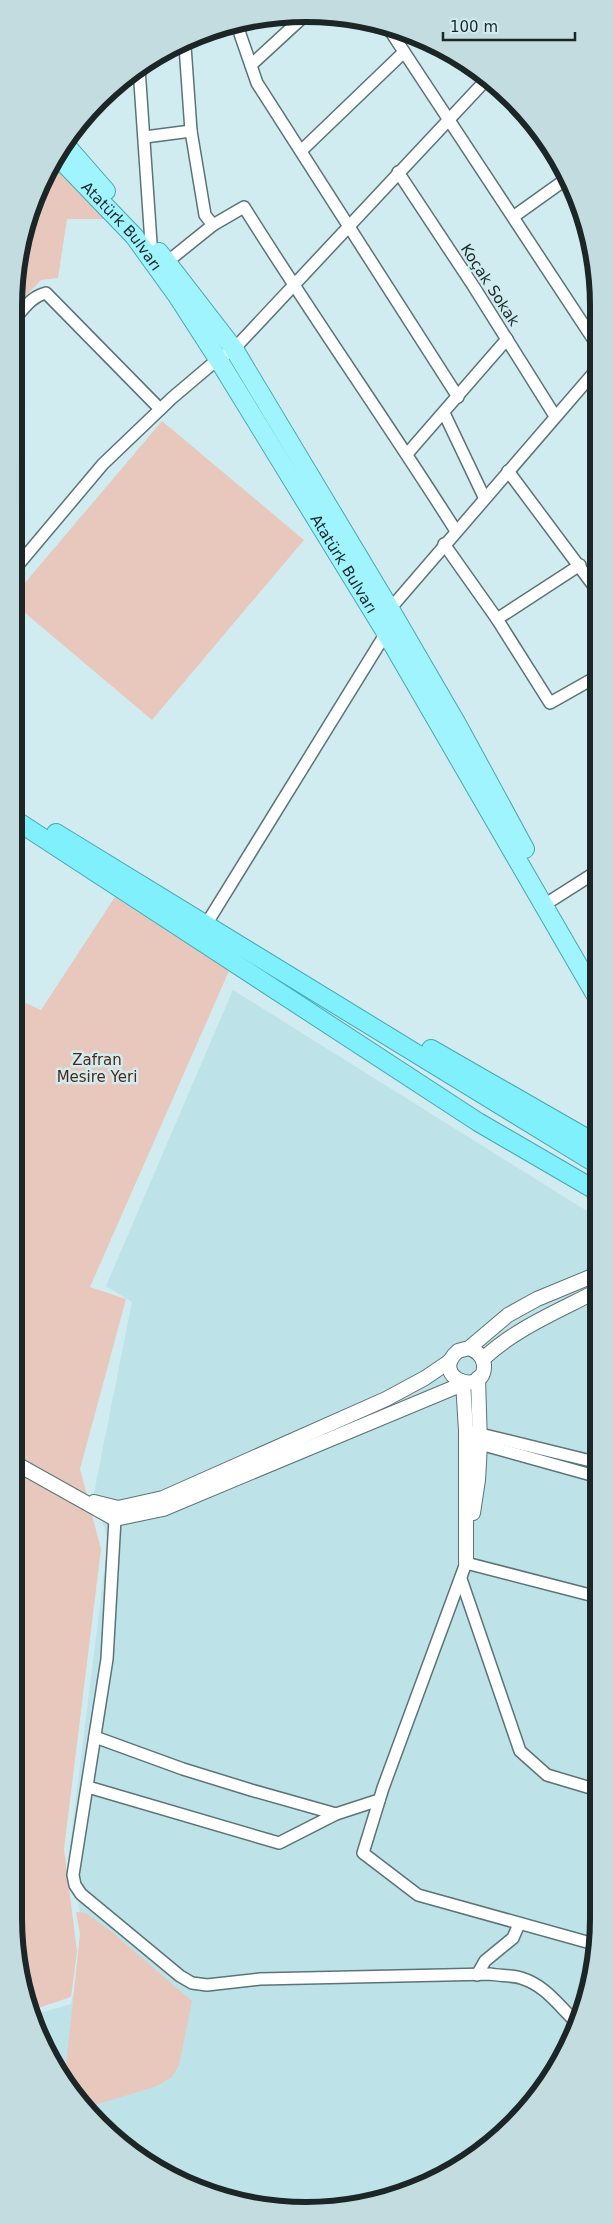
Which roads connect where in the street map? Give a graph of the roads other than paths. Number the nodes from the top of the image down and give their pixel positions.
1 (297, 22) edge
2 (240, 31) edge
3 (393, 36) edge
4 (185, 50) edge
5 (404, 52) junction
6 (251, 65) junction
7 (139, 77) edge
8 (482, 84) edge
9 (448, 118) junction
10 (191, 131) junction
11 (145, 137) junction
12 (70, 150) edge
13 (302, 150) junction
14 (62, 162) edge
15 (398, 172) junction
16 (562, 182) edge
17 (513, 217) junction
18 (213, 225) junction
19 (349, 226) junction
20 (151, 243) junction
21 (167, 262) junction
22 (294, 286) junction
23 (22, 310) edge
24 (590, 325) edge
25 (507, 339) junction
26 (234, 348) junction
27 (218, 359) junction
28 (590, 376) edge
29 (458, 397) junction
30 (160, 409) junction
31 (444, 413) junction
32 (555, 416) junction
33 (407, 454) junction
34 (508, 471) junction
35 (484, 497) junction
36 (456, 531) junction
37 (444, 544) junction
38 (22, 560) edge
39 (580, 565) junction
40 (590, 580) edge
41 (390, 609) junction
42 (497, 619) junction
43 (386, 633) junction
44 (590, 680) edge
45 (22, 811) edge
46 (22, 824) edge
47 (590, 876) edge
48 (552, 900) junction
49 (207, 923) junction
50 (202, 942) junction
51 (590, 966) edge
52 (590, 984) edge
53 (590, 1140) edge
54 (590, 1160) edge
55 (590, 1172) edge
56 (570, 1175) junction
57 (590, 1187) edge
58 (590, 1192) edge
59 (590, 1278) edge
60 (590, 1295) edge
61 (469, 1348) junction
62 (483, 1359) junction
63 (450, 1361) junction
64 (478, 1378) junction
65 (462, 1382) junction
66 (473, 1437) junction
67 (590, 1461) edge
68 (22, 1467) edge
69 (590, 1474) edge
70 (74, 1497) junction
71 (115, 1520) junction
72 (466, 1563) junction
73 (462, 1579) junction
74 (590, 1595) edge
75 (95, 1737) junction
76 (88, 1787) junction
77 (590, 1788) edge
78 (379, 1800) junction
79 (336, 1814) junction
80 (519, 1924) junction
81 (589, 1943) edge
82 (477, 1975) junction
83 (572, 2018) edge

1 - 6 street
2 - 6 street
3 - 5 street
4 - 10 street
5 - 9 street
5 - 13 street
6 - 13 street
7 - 11 street
8 - 9 street
9 - 15 street
9 - 17 street
10 - 11 street
10 - 18 street
11 - 20 street
12 - 20 main road, Atatürk Bulvarı
13 - 19 street
14 - 27 main road, Atatürk Bulvarı
15 - 19 street
15 - 25 street, Koçak Sokak
16 - 17 street
17 - 24 street
18 - 21 street
18 - 22 street
19 - 22 street
19 - 29 street
20 - 21 main road, Atatürk Bulvarı
21 - 26 main road, Atatürk Bulvarı
22 - 26 street
22 - 33 street
23 - 30 street
25 - 29 street
25 - 32 street, Koçak Sokak
26 - 27 street
26 - 41 main road, Atatürk Bulvarı
27 - 30 street
27 - 43 main road, Atatürk Bulvarı
28 - 32 street
29 - 31 street
30 - 38 street
31 - 33 street
31 - 35 street
32 - 34 street
33 - 36 street
34 - 35 street
34 - 39 street
35 - 36 street
36 - 37 street
37 - 41 street
37 - 42 street
39 - 40 street
39 - 42 street
41 - 48 main road, Atatürk Bulvarı
42 - 44 street
43 - 49 street
43 - 52 main road, Atatürk Bulvarı
45 - 49 highway
46 - 50 highway
47 - 48 street
48 - 51 main road, Atatürk Bulvarı
49 - 53 highway
49 - 54 highway
50 - 55 highway
50 - 56 highway
56 - 57 highway
56 - 58 street
59 - 61 street
60 - 62 street
61 - 62 street
61 - 63 street
62 - 64 street
63 - 65 street
63 - 70 street
64 - 65 street
64 - 66 street
65 - 66 street
65 - 71 street
66 - 67 street
66 - 69 street
66 - 72 street
68 - 70 street
70 - 71 street
71 - 75 street
72 - 73 street
72 - 74 street
73 - 77 street
73 - 78 street
75 - 76 street
75 - 79 street
76 - 79 street
76 - 82 street
78 - 79 street
78 - 80 street
80 - 81 street
80 - 82 street
82 - 83 street

